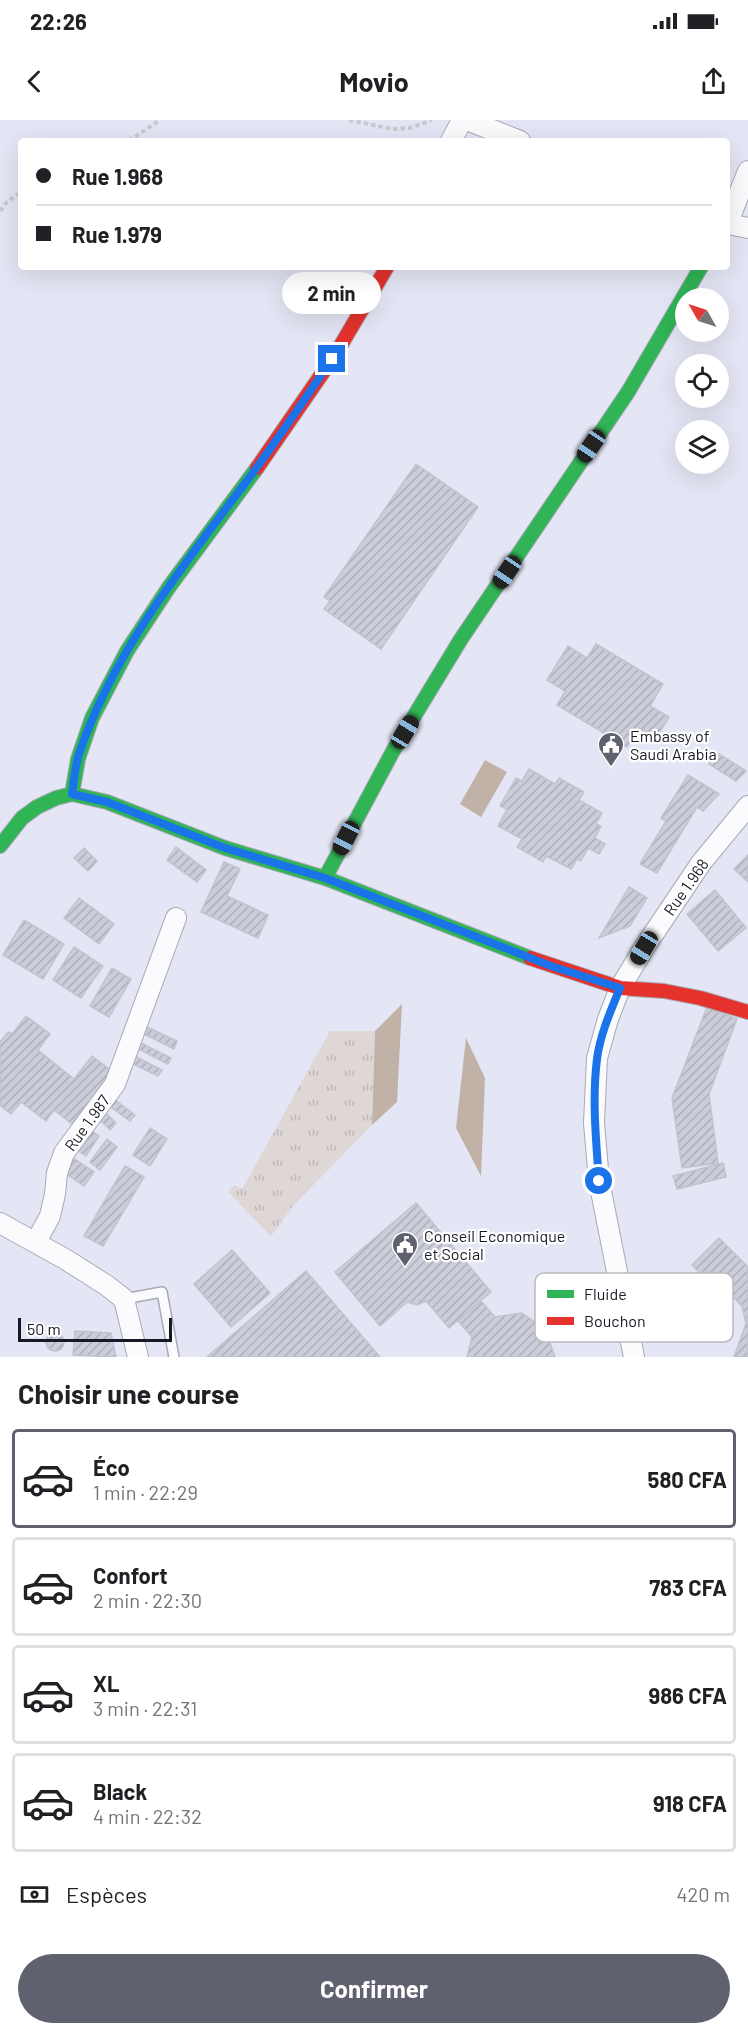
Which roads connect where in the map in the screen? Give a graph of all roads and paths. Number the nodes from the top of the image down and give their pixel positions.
1 (160, 120) edge
2 (349, 120) edge
3 (432, 120) edge
4 (462, 120) edge
5 (467, 120) edge
6 (133, 138) edge
7 (453, 138) edge
8 (512, 138) edge
9 (748, 171) edge
10 (18, 194) edge
11 (0, 212) edge
12 (730, 218) edge
13 (730, 224) edge
14 (748, 228) edge
15 (385, 270) edge
16 (699, 270) edge
17 (72, 794) junction
18 (748, 807) edge
19 (0, 846) edge
20 (325, 878) junction
21 (176, 918) dead end
22 (620, 988) junction
23 (748, 1012) edge
24 (0, 1223) edge
25 (36, 1242) junction
26 (617, 1273) edge
27 (124, 1299) junction
28 (631, 1342) edge
29 (138, 1357) edge
30 (174, 1357) edge
31 (634, 1357) edge

1 - 6 path
2 - 3 path
4 - 7 street
5 - 8 street
9 - 12 street
10 - 11 path
13 - 14 street
15 - 17 street
16 - 20 street
17 - 19 street
17 - 20 street
18 - 22 street, Rue 1.968
20 - 22 street
21 - 25 street, Rue 1.987
22 - 23 street
22 - 26 street, Rue 1.968
24 - 25 street
25 - 27 street
27 - 29 street
27 - 30 lane
28 - 31 street, Rue 1.968

